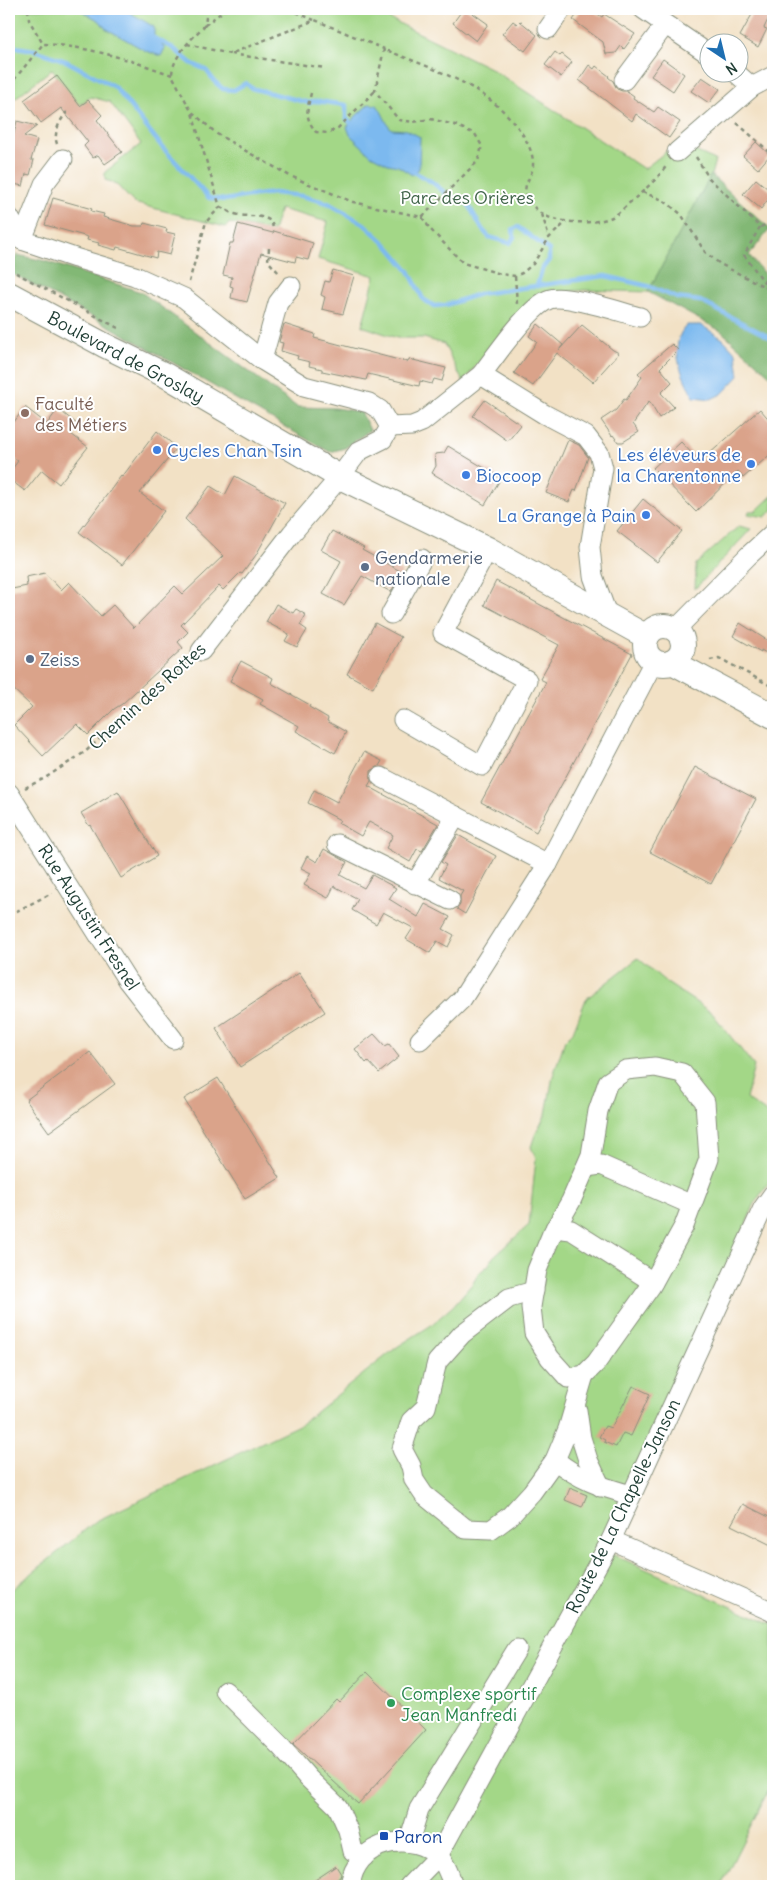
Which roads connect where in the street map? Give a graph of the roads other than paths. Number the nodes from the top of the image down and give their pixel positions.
1 (562, 9) edge
2 (643, 9) edge
3 (665, 25) junction
4 (548, 29) dead end
5 (700, 48) edge
6 (773, 76) edge
7 (624, 80) dead end
8 (746, 82) edge
9 (752, 87) junction
10 (683, 147) road end
11 (63, 159) road end
12 (9, 217) edge
13 (22, 240) junction
14 (291, 286) road end
15 (9, 294) edge
16 (640, 317) dead end
17 (262, 360) junction
18 (480, 375) junction
19 (390, 427) junction
20 (343, 472) junction
21 (773, 533) edge
22 (488, 549) junction
23 (422, 560) dead end
24 (390, 614) dead end
25 (607, 614) junction
26 (200, 651) road end
27 (671, 651) junction
28 (773, 699) edge
29 (773, 716) edge
30 (403, 720) dead end
31 (381, 777) dead end
32 (9, 795) edge
33 (456, 816) junction
34 (337, 844) dead end
35 (548, 864) junction
36 (415, 884) junction
37 (450, 900) dead end
38 (173, 1039) dead end
39 (420, 1040) dead end
40 (586, 1168) junction
41 (773, 1194) edge
42 (692, 1205) junction
43 (555, 1228) junction
44 (653, 1282) junction
45 (534, 1291) junction
46 (584, 1375) junction
47 (576, 1402) junction
48 (555, 1460) junction
49 (601, 1487) junction
50 (631, 1495) junction
51 (611, 1540) junction
52 (773, 1612) edge
53 (518, 1649) dead end
54 (225, 1691) dead end
55 (409, 1842) junction
56 (438, 1856) junction
57 (364, 1857) junction
58 (349, 1886) edge
59 (409, 1886) edge
60 (453, 1886) edge

1 - 4 street
2 - 3 street
3 - 5 street
3 - 7 street
6 - 9 street
8 - 9 street
9 - 10 street
11 - 13 street
12 - 13 street
13 - 17 street
14 - 17 street
15 - 20 main road, Boulevard de Groslay
16 - 18 street
17 - 19 street
18 - 19 street
18 - 25 street
19 - 20 street, Chemin des Rottes
20 - 22 main road, Boulevard de Groslay
20 - 26 street, Chemin des Rottes
21 - 27 street
22 - 25 main road, Boulevard de Groslay
22 - 30 street
23 - 24 street
25 - 27 main road, Boulevard de Groslay
27 - 28 main road
27 - 29 main road
27 - 35 street
31 - 33 street
32 - 38 street, Rue Augustin Fresnel
33 - 35 street
33 - 36 street
34 - 36 street
35 - 39 street
36 - 37 street
40 - 42 street
40 - 42 street
40 - 43 street
41 - 50 street, Route de La Chapelle-Janson
42 - 44 street
43 - 44 street
43 - 45 street
44 - 46 street
45 - 46 street
45 - 48 street
46 - 47 street
47 - 48 street
47 - 49 street
48 - 49 street
49 - 50 street
50 - 51 street, Route de La Chapelle-Janson
51 - 52 street
51 - 56 street, Route de La Chapelle-Janson
53 - 55 street
54 - 57 street
55 - 56 street
55 - 57 street
56 - 59 street, Route de La Chapelle-Janson
56 - 60 street
57 - 58 street

